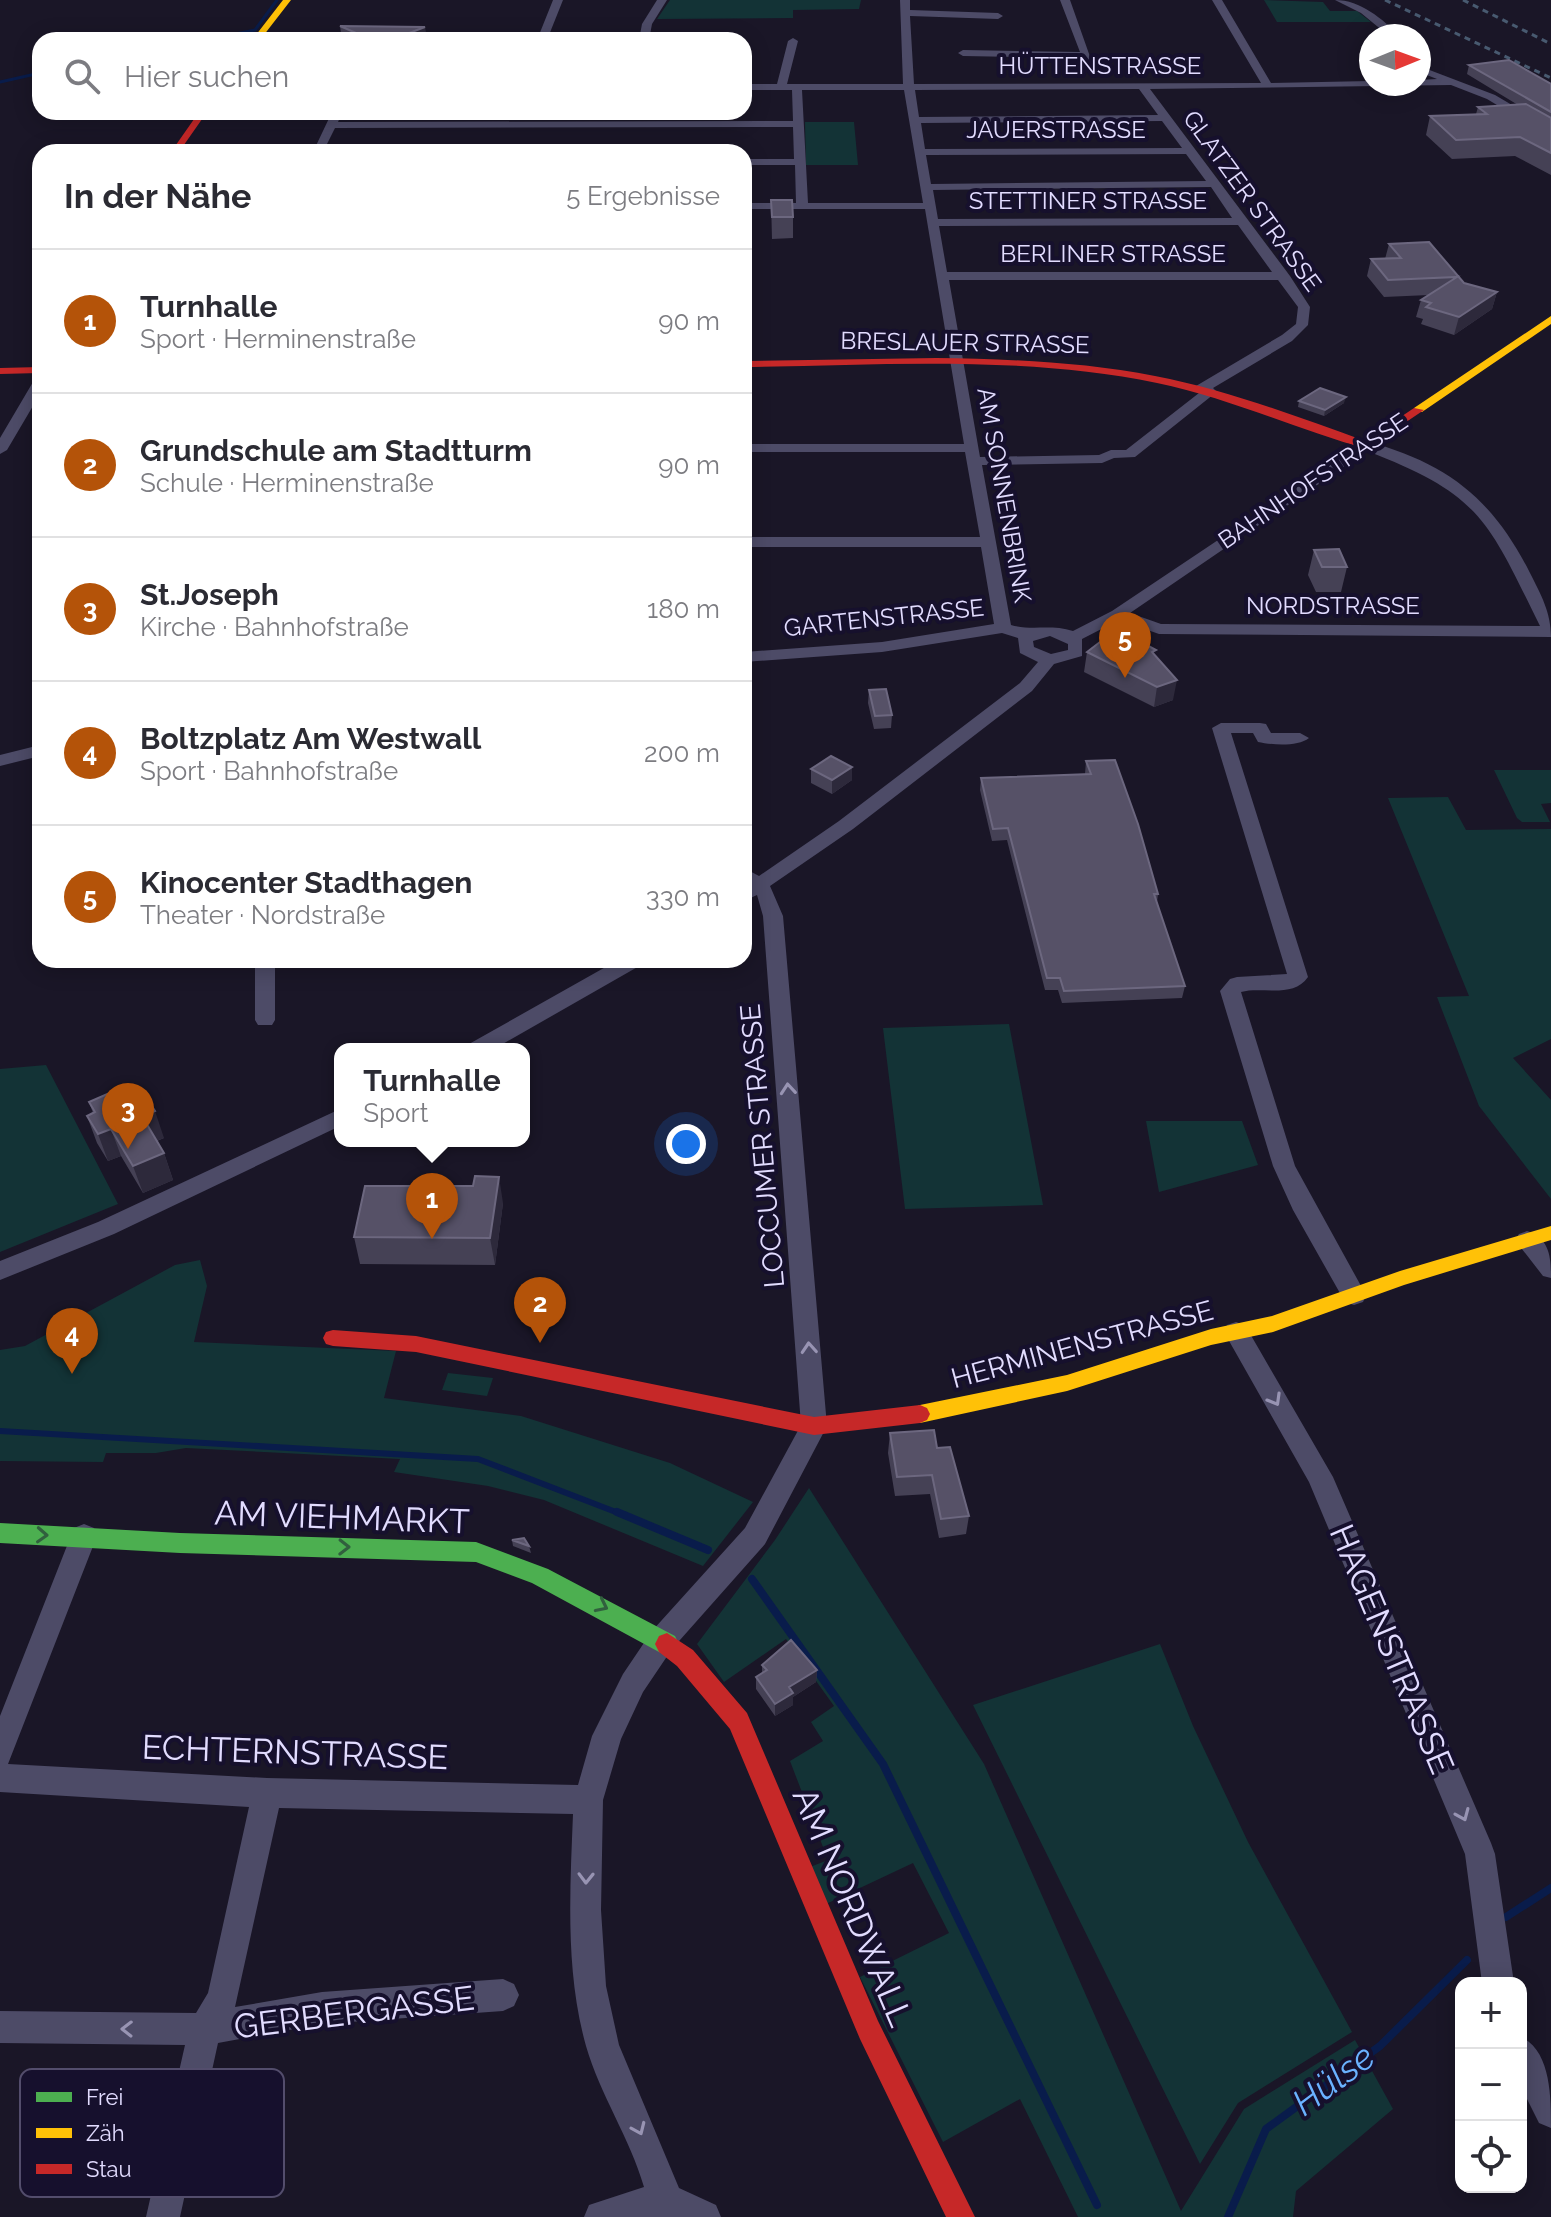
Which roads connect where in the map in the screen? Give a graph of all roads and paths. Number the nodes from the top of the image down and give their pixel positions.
1 (287, 0) edge
2 (558, 0) edge
3 (662, 0) edge
4 (905, 0) edge
5 (1065, 0) edge
6 (1217, 0) edge
7 (1340, 0) edge
8 (906, 13) junction
9 (998, 16) dead end
10 (1380, 24) edge
11 (262, 32) edge
12 (545, 32) edge
13 (646, 32) edge
14 (793, 41) dead end
15 (963, 53) dead end
16 (1085, 55) junction
17 (1431, 73) edge
18 (1456, 82) junction
19 (910, 86) junction
20 (1098, 86) junction
21 (1142, 86) junction
22 (1268, 86) junction
23 (752, 87) edge
24 (781, 87) junction
25 (797, 87) junction
26 (1166, 118) junction
27 (197, 120) edge
28 (333, 120) edge
29 (916, 120) junction
30 (799, 124) junction
31 (330, 125) junction
32 (1551, 133) edge
33 (181, 144) edge
34 (322, 144) edge
35 (1190, 151) junction
36 (921, 152) junction
37 (752, 162) edge
38 (799, 162) junction
39 (1215, 184) junction
40 (927, 187) junction
41 (752, 206) edge
42 (802, 206) junction
43 (930, 206) junction
44 (1242, 221) junction
45 (933, 223) junction
46 (942, 276) junction
47 (1284, 276) junction
48 (1551, 319) edge
49 (957, 363) junction
50 (752, 364) edge
51 (32, 370) edge
52 (0, 371) edge
53 (1205, 390) junction
54 (32, 396) edge
55 (1366, 445) junction
56 (752, 448) edge
57 (0, 450) edge
58 (974, 454) junction
59 (752, 542) edge
60 (989, 542) junction
61 (1118, 614) junction
62 (1003, 628) junction
63 (1551, 631) edge
64 (1029, 636) junction
65 (1072, 638) junction
66 (752, 656) edge
67 (1047, 659) junction
68 (1300, 738) dead end
69 (32, 752) edge
70 (0, 761) edge
71 (752, 882) edge
72 (752, 886) edge
73 (265, 968) edge
74 (620, 968) edge
75 (265, 1020) dead end
76 (488, 1043) edge
77 (334, 1120) edge
78 (1551, 1233) edge
79 (1527, 1240) junction
80 (1551, 1269) edge
81 (0, 1271) edge
82 (1354, 1295) junction
83 (1236, 1332) junction
84 (333, 1338) dead end
85 (814, 1426) junction
86 (0, 1533) edge
87 (84, 1536) junction
88 (662, 1640) junction
89 (0, 1753) edge
90 (0, 1778) edge
91 (267, 1793) junction
92 (588, 1800) junction
93 (1497, 1977) edge
94 (503, 1995) dead end
95 (0, 2027) edge
96 (205, 2029) junction
97 (1527, 2065) edge
98 (196, 2069) edge
99 (1551, 2111) edge
100 (167, 2197) edge
101 (665, 2199) junction
102 (163, 2217) edge
103 (601, 2217) edge
104 (704, 2217) edge
105 (961, 2217) edge

1 - 11 main road
2 - 12 street
3 - 13 street
4 - 8 street, AM SONNENBRINK
5 - 16 street
6 - 22 street
7 - 10 street
8 - 9 street
8 - 19 street, AM SONNENBRINK
14 - 24 street
15 - 16 street
16 - 20 street
17 - 18 street
18 - 22 street, HÜTTENSTRASSE
18 - 32 street
19 - 20 street, HÜTTENSTRASSE
19 - 25 street, HÜTTENSTRASSE
19 - 29 street, AM SONNENBRINK
20 - 21 street, HÜTTENSTRASSE
21 - 22 street, HÜTTENSTRASSE
21 - 26 street, GLATZER STRASSE
23 - 24 street, HÜTTENSTRASSE
24 - 25 street, HÜTTENSTRASSE
25 - 30 street
26 - 29 street
26 - 35 street, GLATZER STRASSE
27 - 33 main road
28 - 31 street
29 - 36 street, AM SONNENBRINK
30 - 31 street
30 - 38 street
31 - 34 street
35 - 36 street, JAUERSTRASSE
35 - 39 street, GLATZER STRASSE
36 - 40 street, AM SONNENBRINK
37 - 38 street
38 - 42 street
39 - 40 street
39 - 44 street, GLATZER STRASSE
40 - 43 street, AM SONNENBRINK
41 - 42 street
42 - 43 street
43 - 45 street, AM SONNENBRINK
44 - 45 street, STETTINER STRASSE
44 - 47 street, GLATZER STRASSE
45 - 46 street, AM SONNENBRINK
46 - 47 street, BERLINER STRASSE
46 - 49 street, AM SONNENBRINK
47 - 53 street, GLATZER STRASSE
48 - 55 main road, BAHNHOFSTRASSE
49 - 50 main road, BRESLAUER STRASSE
49 - 53 main road, BRESLAUER STRASSE
49 - 58 street, AM SONNENBRINK
51 - 52 main road
53 - 55 main road, BRESLAUER STRASSE
53 - 58 street
54 - 57 street
55 - 61 street, BAHNHOFSTRASSE
55 - 63 street
56 - 58 street
58 - 60 street, AM SONNENBRINK
59 - 60 street
60 - 62 street, AM SONNENBRINK
61 - 63 street, NORDSTRASSE
61 - 65 street, BAHNHOFSTRASSE
62 - 64 street, GARTENSTRASSE
62 - 66 street, GARTENSTRASSE
64 - 65 street, GARTENSTRASSE
64 - 67 street
65 - 67 street
67 - 71 street
68 - 82 street
69 - 70 street
85 -> 72 street, LOCCUMER STRASSE
73 - 75 street
74 - 76 street
77 - 81 street
78 - 79 main road, HERMINENSTRASSE
79 - 80 street
79 - 82 main road, HERMINENSTRASSE
82 - 83 main road, HERMINENSTRASSE
83 - 85 main road, HERMINENSTRASSE
83 -> 93 street, HAGENSTRASSE
84 - 85 main road, HERMINENSTRASSE
85 - 88 street
86 -> 87 main road, AM VIEHMARKT
87 -> 88 main road, AM VIEHMARKT
87 - 89 street
88 - 92 street
88 - 105 main road, AM NORDWALL
90 - 91 street, ECHTERNSTRASSE
91 - 92 street, ECHTERNSTRASSE
91 - 96 street
92 -> 101 street
94 - 96 street, GERBERGASSE
96 -> 95 street, GERBERGASSE
96 - 98 street
97 - 99 street
100 - 102 street
101 - 103 street
101 - 104 street

